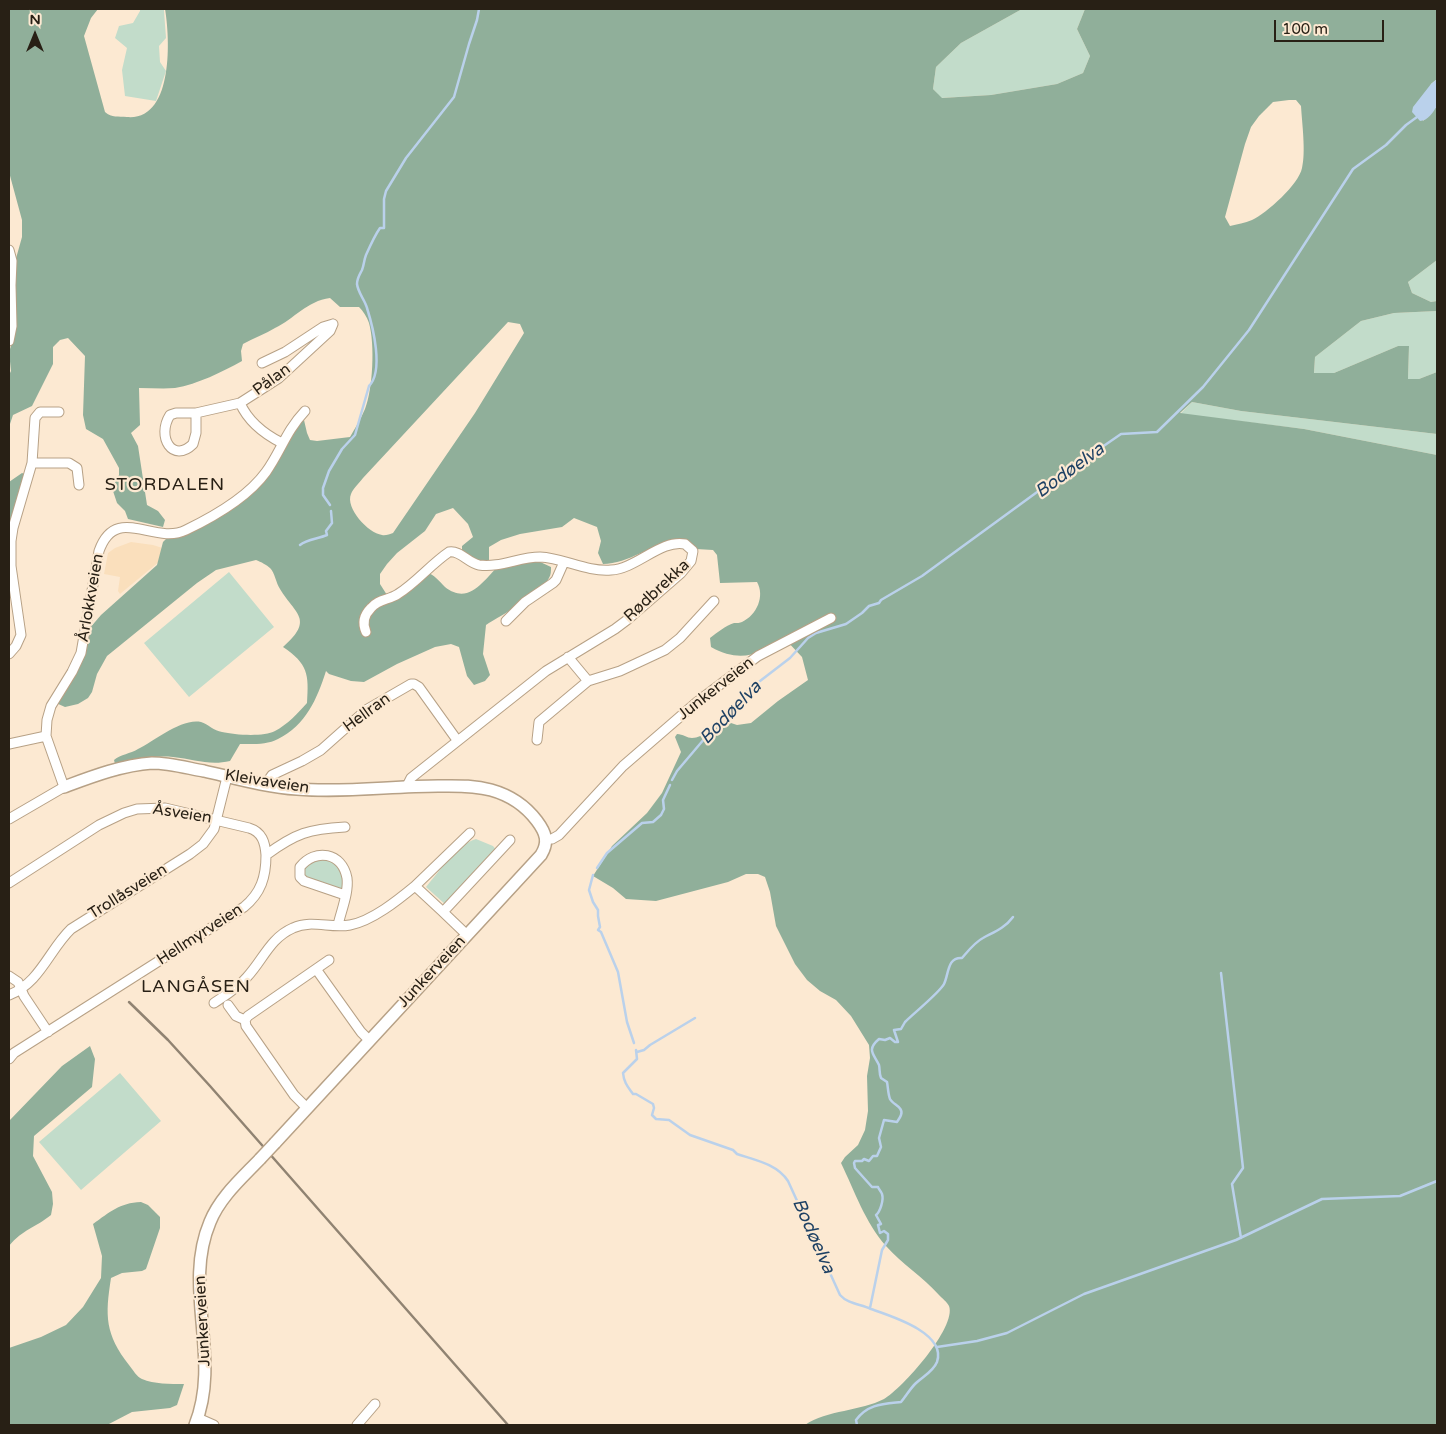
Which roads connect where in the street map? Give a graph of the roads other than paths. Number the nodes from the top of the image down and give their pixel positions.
1 (9, 250) edge
2 (9, 341) edge
3 (262, 363) dead end
4 (240, 403) junction
5 (305, 411) dead end
6 (59, 412) dead end
7 (196, 413) junction
8 (282, 443) junction
9 (32, 463) junction
10 (79, 485) dead end
11 (564, 562) junction
12 (714, 601) dead end
13 (831, 618) dead end
14 (506, 621) dead end
15 (366, 632) dead end
16 (9, 654) edge
17 (568, 657) junction
18 (588, 681) junction
19 (46, 736) junction
20 (457, 740) junction
21 (537, 740) dead end
22 (9, 744) edge
23 (227, 776) junction
24 (265, 785) junction
25 (407, 786) junction
26 (64, 787) junction
27 (9, 819) edge
28 (217, 819) junction
29 (345, 827) dead end
30 (470, 833) dead end
31 (547, 839) junction
32 (510, 840) dead end
33 (266, 855) junction
34 (9, 883) edge
35 (415, 886) junction
36 (345, 895) junction
37 (443, 912) junction
38 (338, 926) junction
39 (466, 934) junction
40 (329, 960) dead end
41 (316, 969) junction
42 (9, 976) edge
43 (22, 989) junction
44 (9, 995) edge
45 (214, 1003) dead end
46 (228, 1005) dead end
47 (245, 1020) junction
48 (48, 1032) junction
49 (368, 1040) junction
50 (9, 1059) edge
51 (307, 1108) junction
52 (375, 1404) dead end
53 (196, 1422) edge
54 (214, 1425) edge
55 (357, 1425) edge

1 - 2 street
3 - 4 street, Pålan
4 - 7 street, Pålan
4 - 8 street
5 - 8 street, Årlokkveien
6 - 9 street
7 - 7 street, Pålan
8 - 19 street, Årlokkveien
9 - 10 street
9 - 16 street
11 - 14 street
11 - 15 street, Rødbrekka
11 - 17 street, Rødbrekka
12 - 18 street
13 - 31 street, Junkerveien
17 - 18 street
17 - 20 street, Rødbrekka
18 - 21 street
19 - 22 street
19 - 26 street, Årlokkveien
20 - 24 street, Hellran
20 - 25 street, Rødbrekka
23 - 24 street, Kleivaveien
23 - 26 street, Kleivaveien
23 - 28 street, Trollåsveien
24 - 25 street, Kleivaveien
25 - 31 street, Kleivaveien
26 - 27 street, Kleivaveien
28 - 33 street, Åsveien
28 - 34 street, Åsveien
28 - 43 street, Trollåsveien
29 - 33 street
30 - 35 street
31 - 39 street, Junkerveien
32 - 37 street
33 - 48 street, Hellmyrveien
35 - 37 street
35 - 38 street
36 - 36 street
36 - 38 street
37 - 39 street
38 - 45 street
39 - 49 street, Junkerveien
40 - 41 street
41 - 47 street
41 - 49 street
42 - 43 street
43 - 44 street, Trollåsveien
43 - 48 street
46 - 47 street
47 - 51 street
48 - 50 street, Hellmyrveien
49 - 51 street, Junkerveien
51 - 53 street, Junkerveien, bridge
52 - 55 street
53 - 54 street

